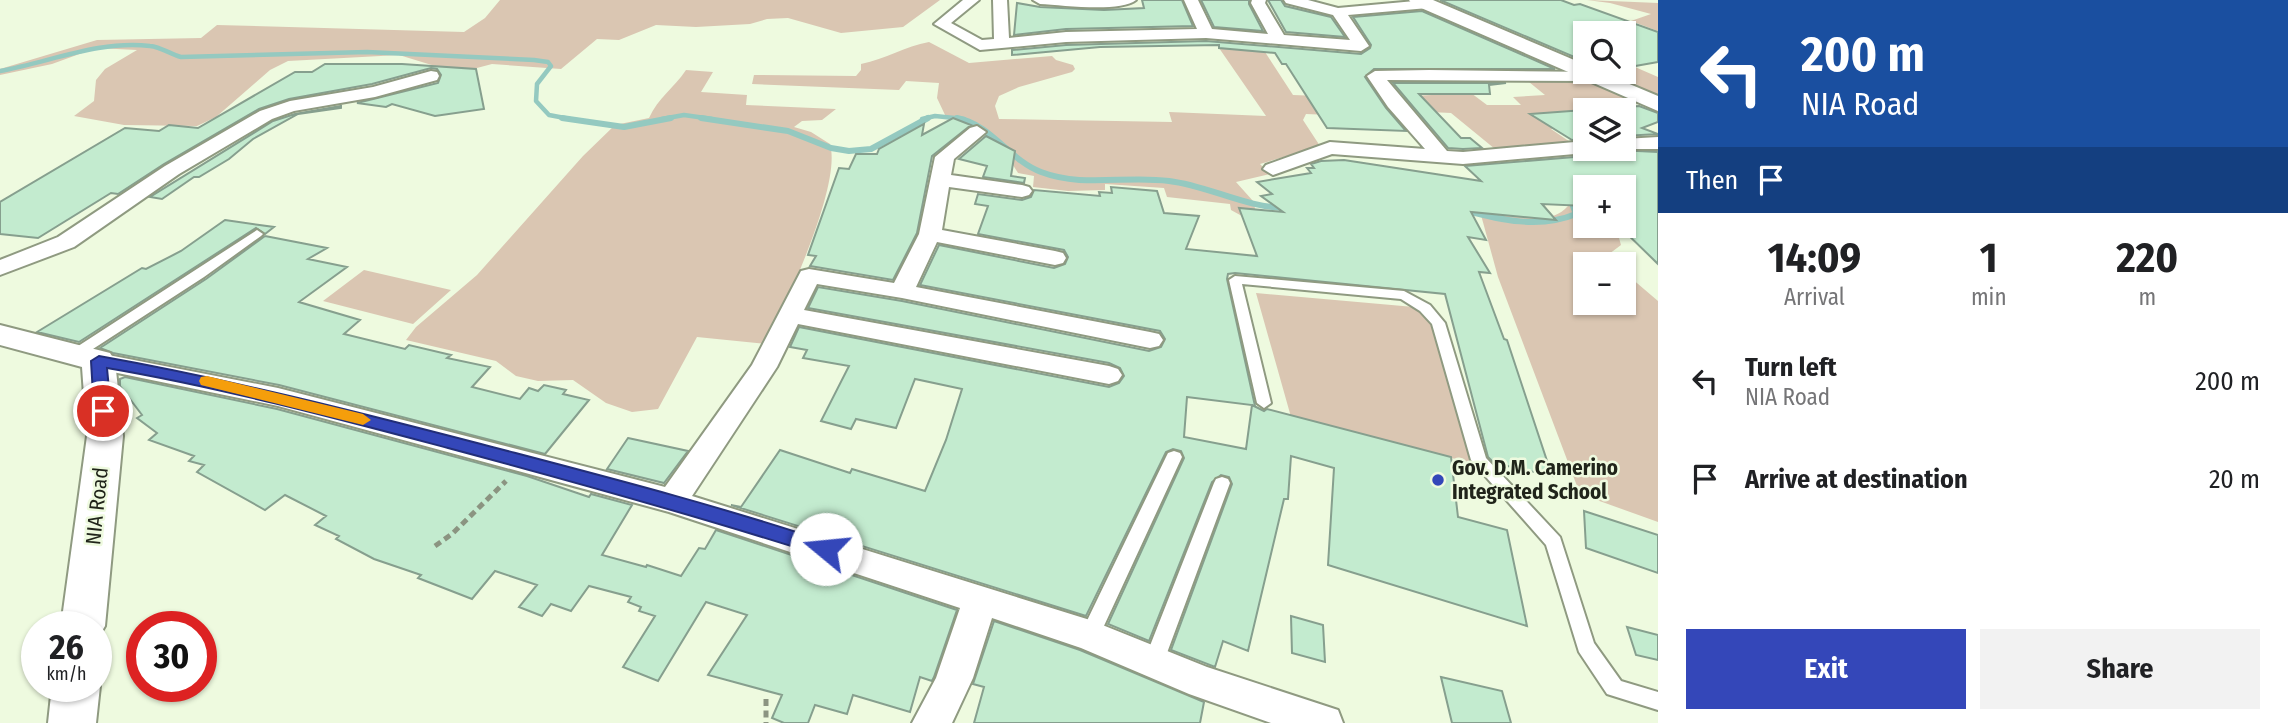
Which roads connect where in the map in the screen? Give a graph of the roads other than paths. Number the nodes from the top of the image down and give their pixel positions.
1 (972, 0) edge
2 (1000, 0) edge
3 (1040, 0) edge
4 (1191, 0) edge
5 (1259, 0) edge
6 (1291, 0) edge
7 (1423, 2) edge
8 (1338, 12) junction
9 (1132, 14) edge
10 (1065, 19) junction
11 (1206, 33) junction
12 (1279, 39) junction
13 (1002, 43) junction
14 (1573, 68) edge
15 (431, 76) dead end
16 (1573, 77) edge
17 (1610, 84) edge
18 (1658, 104) edge
19 (977, 132) dead end
20 (1658, 143) edge
21 (1636, 144) edge
22 (1573, 149) edge
23 (1442, 157) junction
24 (1273, 169) dead end
25 (940, 180) junction
26 (1023, 191) dead end
27 (257, 234) dead end
28 (930, 234) junction
29 (1055, 258) dead end
30 (0, 268) edge
31 (902, 292) junction
32 (791, 315) junction
33 (0, 335) edge
34 (1150, 340) dead end
35 (86, 358) junction
36 (1110, 375) dead end
37 (1264, 403) dead end
38 (1174, 457) dead end
39 (1222, 482) dead end
40 (672, 501) junction
41 (980, 598) junction
42 (85, 611) edge
43 (1090, 635) junction
44 (1154, 661) junction
45 (1658, 701) edge
46 (74, 702) edge
47 (72, 723) edge
48 (931, 723) edge
49 (1324, 723) edge

1 - 13 street
2 - 13 street
3 - 10 street
4 - 11 street
5 - 12 street
6 - 8 street
7 - 8 street
7 - 14 street
8 - 12 street
9 - 10 street
9 - 10 street
9 - 11 street
10 - 13 street
11 - 12 street
15 - 30 street
16 - 23 street
17 - 18 street
19 - 25 street
20 - 21 street
22 - 23 street
23 - 24 street
25 - 26 street
25 - 28 street
27 - 35 lane
28 - 29 street
28 - 31 street
31 - 32 street
31 - 34 street
32 - 36 street
32 - 40 street
33 - 35 street
35 - 40 street
35 - 42 street, NIA Road
37 - 45 lane
38 - 43 lane
39 - 44 lane
40 - 41 street
41 - 43 street
41 - 48 street
43 - 44 street
44 - 49 street
46 - 47 street

